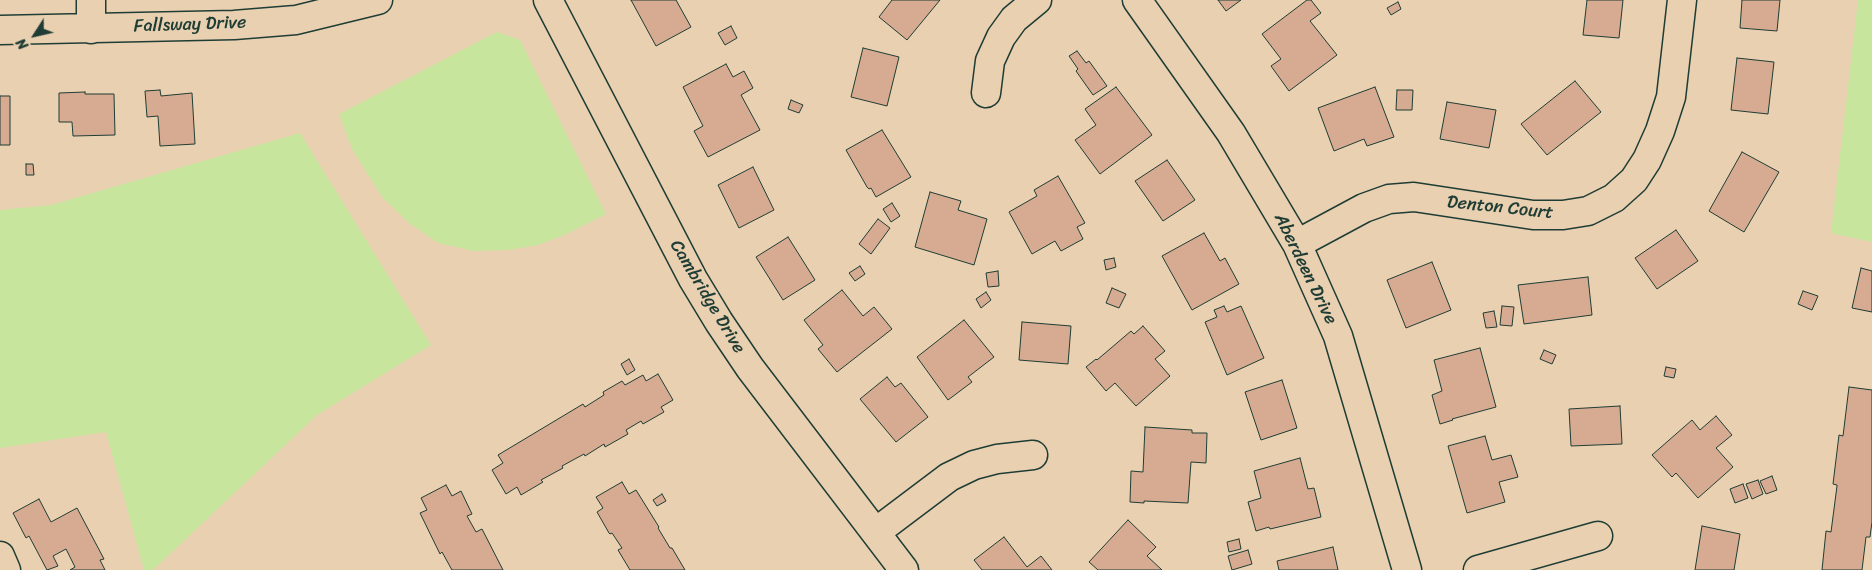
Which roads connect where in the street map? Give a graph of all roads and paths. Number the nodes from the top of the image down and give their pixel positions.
1 (91, 0) edge
2 (378, 0) edge
3 (548, 0) edge
4 (1037, 0) edge
5 (1137, 0) edge
6 (1682, 0) edge
7 (91, 29) junction
8 (0, 30) edge
9 (986, 93) dead end
10 (1297, 244) junction
11 (1033, 455) dead end
12 (876, 532) junction
13 (1598, 536) dead end
14 (0, 556) edge
15 (6, 570) edge
16 (904, 570) edge
17 (1407, 570) edge
18 (1478, 570) edge

1 - 7 street
2 - 7 street, Fallsway Drive
3 - 12 street, Cambridge Drive
4 - 9 street
5 - 10 street, Aberdeen Drive
6 - 10 street, Denton Court
7 - 8 street, Fallsway Drive
10 - 17 street, Aberdeen Drive
11 - 12 street
12 - 16 street, Cambridge Drive
13 - 18 street
14 - 15 street

